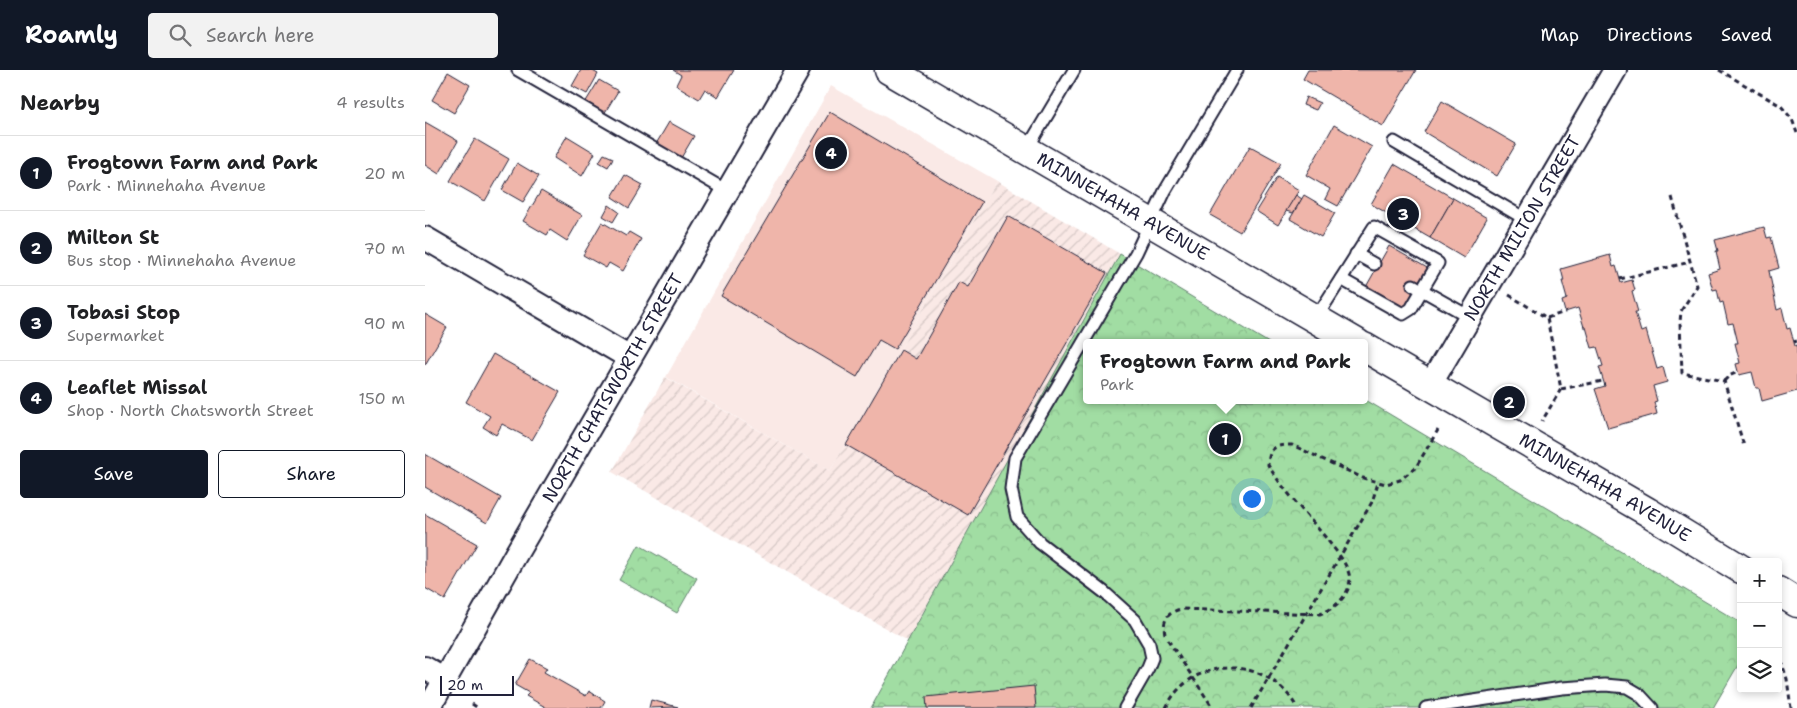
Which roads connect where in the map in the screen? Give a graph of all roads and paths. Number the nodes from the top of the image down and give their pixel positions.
1 (518, 70) edge
2 (798, 70) edge
3 (889, 70) edge
4 (1073, 70) edge
5 (1237, 70) edge
6 (1615, 70) edge
7 (1719, 70) edge
8 (1797, 133) edge
9 (1394, 142) dead end
10 (1027, 149) junction
11 (727, 191) junction
12 (1672, 197) dead end
13 (1527, 220) junction
14 (1151, 222) junction
15 (425, 238) edge
16 (1356, 254) junction
17 (1690, 262) junction
18 (1374, 264) dead end
19 (1341, 279) junction
20 (1620, 280) dead end
21 (1489, 284) junction
22 (1417, 287) junction
23 (1565, 312) dead end
24 (1470, 317) junction
25 (1316, 318) junction
26 (1547, 318) junction
27 (1085, 339) edge
28 (1350, 339) edge
29 (1083, 343) edge
30 (1368, 348) edge
31 (629, 358) junction
32 (1739, 372) dead end
33 (1603, 381) dead end
34 (1725, 381) junction
35 (1430, 386) junction
36 (1561, 390) junction
37 (1438, 430) dead end
38 (1529, 443) junction
39 (1743, 446) dead end
40 (1378, 483) junction
41 (1340, 556) junction
42 (1737, 566) edge
43 (1782, 594) edge
44 (1797, 603) edge
45 (1307, 614) junction
46 (1782, 663) edge
47 (425, 668) edge
48 (1268, 677) junction
49 (1193, 678) junction
50 (446, 680) junction
51 (472, 704) dead end
52 (429, 708) edge
53 (479, 708) edge
54 (1125, 708) edge
55 (1166, 708) edge
56 (1213, 708) edge
57 (1251, 708) edge
58 (1297, 708) edge
59 (1426, 708) edge
60 (1653, 708) edge
61 (1791, 708) edge

1 - 11 lane
2 - 11 street, NORTH CHATSWORTH STREET
3 - 10 street, MINNEHAHA AVENUE
4 - 10 lane
5 - 14 lane
6 - 13 street, NORTH MILTON STREET
7 - 8 path
9 - 13 lane
10 - 14 street, MINNEHAHA AVENUE
11 - 31 street, NORTH CHATSWORTH STREET
12 - 17 path
13 - 21 street, NORTH MILTON STREET
14 - 25 street, MINNEHAHA AVENUE
14 - 27 lane
15 - 31 street
16 - 18 lane
16 - 19 lane
16 - 22 lane
17 - 20 path
17 - 34 path
19 - 22 lane
19 - 25 lane
21 - 24 street, NORTH MILTON STREET
21 - 26 path
22 - 24 lane
23 - 26 path
24 - 35 street, NORTH MILTON STREET
25 - 28 street, MINNEHAHA AVENUE
26 - 36 path
29 - 54 lane
30 - 35 street, MINNEHAHA AVENUE
31 - 50 street, NORTH CHATSWORTH STREET
32 - 34 path
33 - 36 path
34 - 39 path
35 - 38 street, MINNEHAHA AVENUE
36 - 38 path
37 - 40 path
38 - 42 street, MINNEHAHA AVENUE
40 - 41 path
40 - 41 path
41 - 45 path
41 - 45 path
43 - 44 street
45 - 48 path
45 - 49 path
46 - 61 path
47 - 50 street
48 - 49 path
48 - 57 path
48 - 58 path
49 - 55 path
49 - 56 path
50 - 52 street, NORTH CHATSWORTH STREET
51 - 53 path
59 - 60 lane

